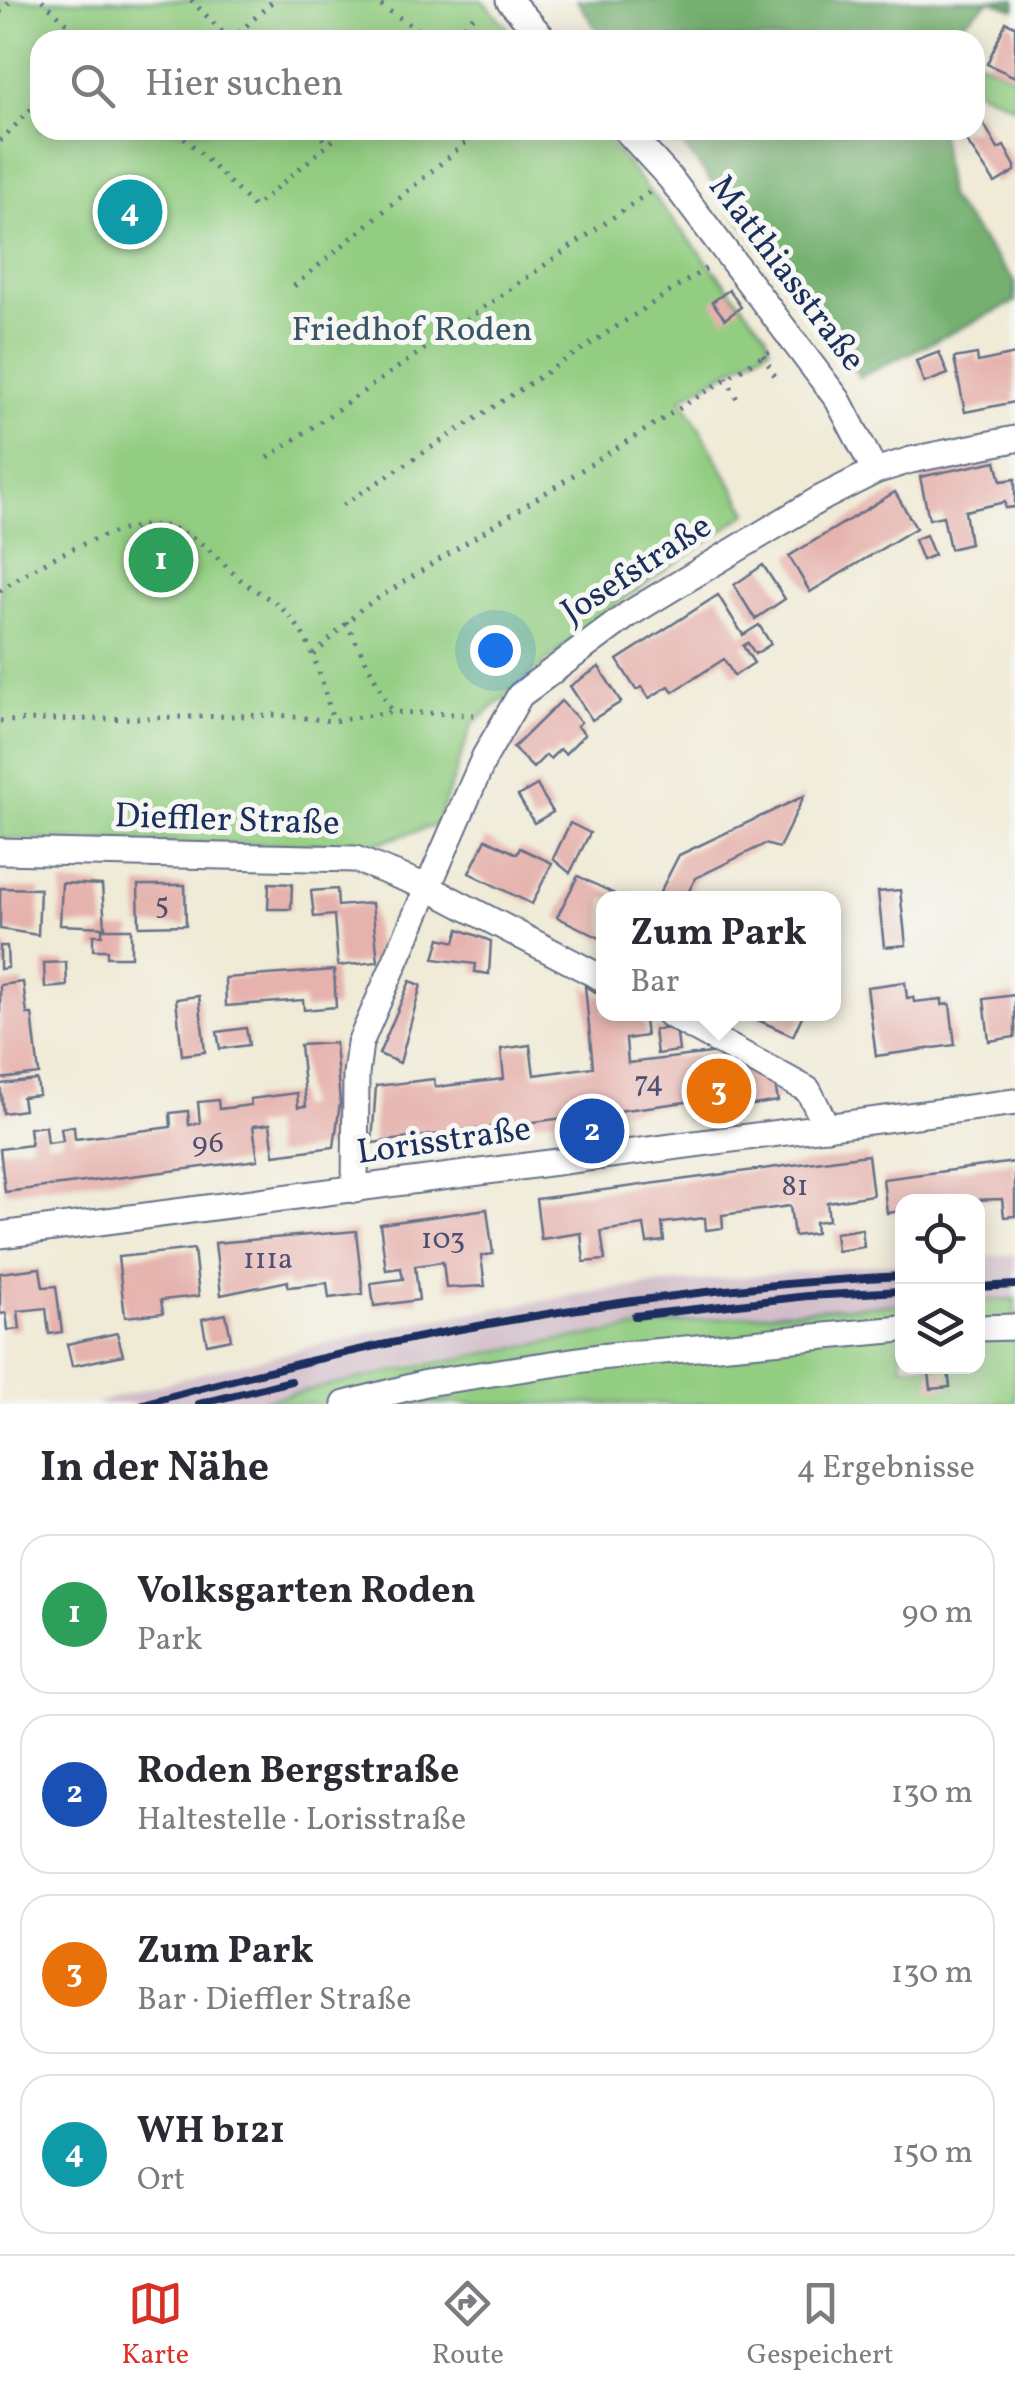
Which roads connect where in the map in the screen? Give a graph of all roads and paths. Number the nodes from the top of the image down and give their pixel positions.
1 (12, 0) edge
2 (42, 0) edge
3 (191, 0) edge
4 (274, 0) edge
5 (372, 0) edge
6 (509, 0) edge
7 (0, 12) edge
8 (475, 16) dead end
9 (74, 30) edge
10 (221, 30) edge
11 (242, 30) edge
12 (418, 30) edge
13 (460, 30) edge
14 (536, 30) edge
15 (30, 110) edge
16 (187, 140) edge
17 (324, 140) edge
18 (333, 140) edge
19 (469, 140) edge
20 (635, 140) edge
21 (0, 141) edge
22 (328, 144) junction
23 (670, 178) junction
24 (726, 254) junction
25 (294, 286) dead end
26 (775, 376) dead end
27 (726, 377) junction
28 (737, 399) dead end
29 (1015, 439) edge
30 (268, 458) dead end
31 (876, 471) junction
32 (343, 505) dead end
33 (0, 590) edge
34 (346, 622) junction
35 (314, 655) junction
36 (392, 712) junction
37 (505, 716) junction
38 (0, 721) edge
39 (333, 721) junction
40 (0, 850) edge
41 (427, 887) junction
42 (596, 976) edge
43 (682, 1021) edge
44 (1015, 1102) edge
45 (827, 1127) junction
46 (355, 1190) junction
47 (0, 1235) edge
48 (1015, 1327) edge
49 (985, 1328) edge
50 (895, 1330) edge
51 (346, 1404) edge

1 - 7 path
2 - 9 path
3 - 10 path
4 - 11 path
5 - 12 path
6 - 14 street
8 - 13 path
15 - 21 path
16 - 22 path
17 - 22 path
18 - 22 path
19 - 25 path
20 - 23 street, Matthiasstraße
23 - 24 street, Matthiasstraße
23 - 30 path
24 - 31 street, Matthiasstraße
24 - 32 path
26 - 27 path
27 - 28 path
27 - 34 path
29 - 31 street, Josefstraße
31 - 37 street, Josefstraße
33 - 35 path
34 - 35 path
34 - 36 path
35 - 39 path
36 - 37 path
36 - 39 path
37 - 41 street, Josefstraße
38 - 39 path
40 - 41 street, Dieffler Straße
41 - 42 street, Dieffler Straße
41 - 46 street, Josefstraße
43 - 45 street
44 - 45 street, Lorisstraße
45 - 46 street, Lorisstraße
46 - 47 street, Lorisstraße
48 - 49 street
50 - 51 street

